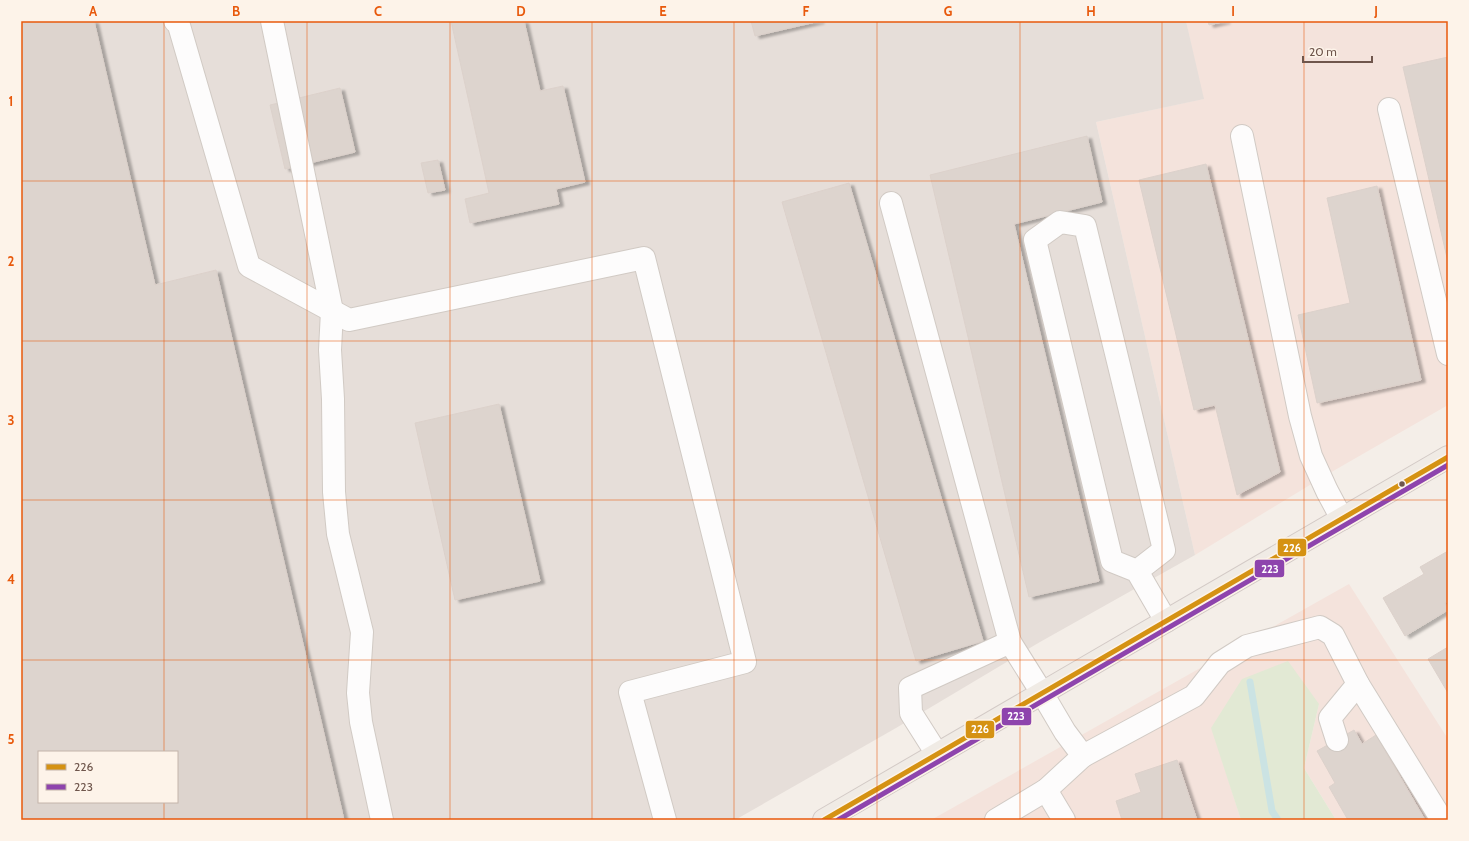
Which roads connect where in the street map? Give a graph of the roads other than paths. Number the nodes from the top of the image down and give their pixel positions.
1 (175, 21) edge
2 (272, 21) edge
3 (1389, 109) dead end
4 (1242, 136) dead end
5 (891, 203) dead end
6 (332, 311) junction
7 (1448, 354) edge
8 (1448, 457) edge
9 (1342, 519) junction
10 (1136, 571) junction
11 (1166, 621) junction
12 (1010, 642) junction
13 (1358, 684) junction
14 (1042, 693) junction
15 (1336, 740) dead end
16 (937, 754) junction
17 (1083, 756) junction
18 (1046, 790) junction
19 (382, 820) edge
20 (665, 820) edge
21 (824, 820) edge
22 (996, 820) edge
23 (1064, 820) edge
24 (1442, 820) edge

1 - 6 lane
2 - 6 lane
3 - 7 lane
4 - 9 lane
5 - 12 lane
6 - 19 lane
6 - 20 lane
8 - 9 main road
9 - 11 main road
10 - 10 lane
10 - 11 lane
11 - 14 main road
12 - 14 lane
12 - 16 lane
13 - 15 lane
13 - 17 lane
13 - 24 lane
14 - 16 main road
14 - 17 lane
16 - 21 main road
17 - 18 lane
18 - 22 lane
18 - 23 lane

